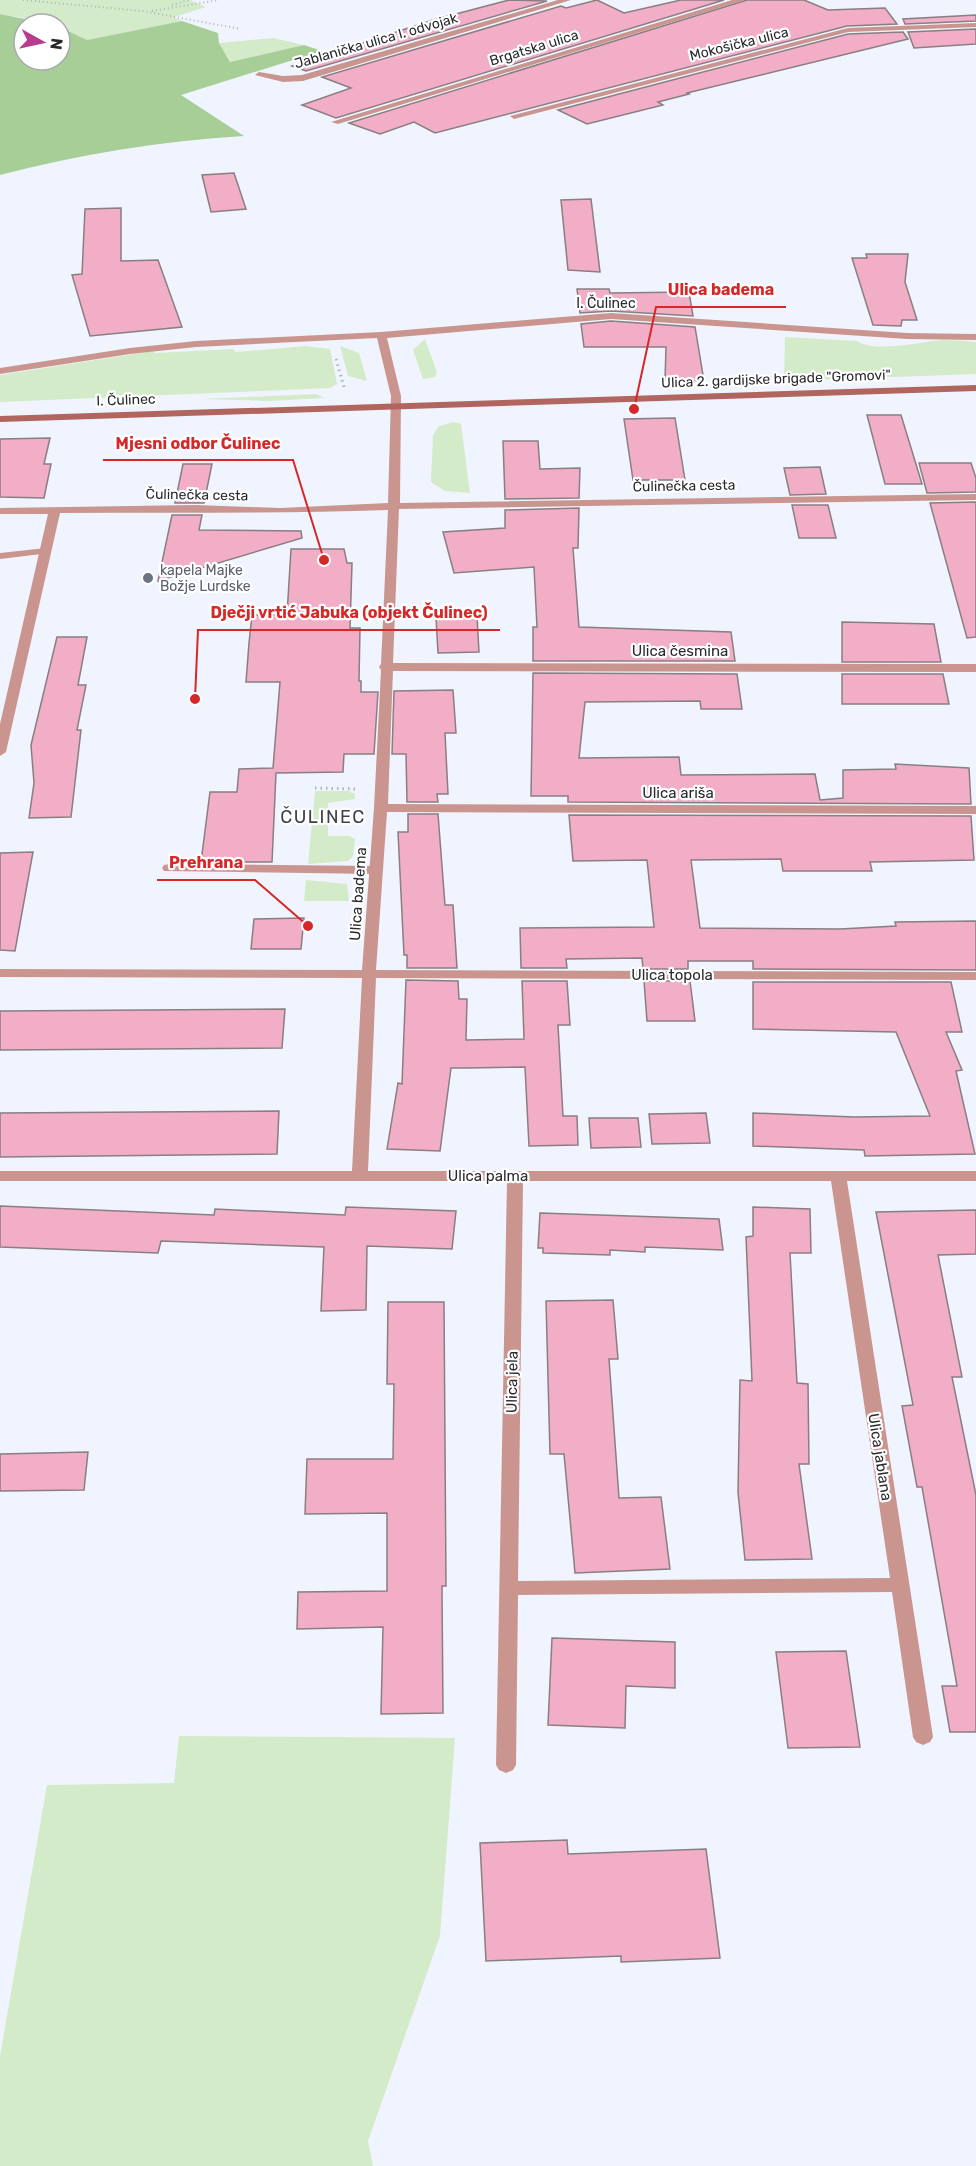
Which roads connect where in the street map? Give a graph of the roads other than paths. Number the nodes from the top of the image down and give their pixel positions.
1 (567, 0) edge
2 (741, 0) edge
3 (976, 25) edge
4 (259, 75) dead end
5 (514, 116) dead end
6 (334, 122) dead end
7 (381, 335) junction
8 (976, 337) edge
9 (0, 371) edge
10 (976, 388) edge
11 (397, 405) junction
12 (0, 419) edge
13 (976, 497) edge
14 (393, 506) junction
15 (55, 510) junction
16 (0, 511) edge
17 (46, 551) junction
18 (2, 556) dead end
19 (385, 667) junction
20 (976, 668) edge
21 (1, 688) edge
22 (16, 688) junction
23 (0, 752) edge
24 (381, 808) junction
25 (976, 810) edge
26 (169, 868) dead end
27 (376, 870) junction
28 (0, 973) edge
29 (369, 974) junction
30 (976, 976) edge
31 (0, 1176) edge
32 (360, 1176) junction
33 (515, 1176) junction
34 (837, 1176) junction
35 (976, 1176) edge
36 (899, 1585) junction
37 (508, 1588) junction
38 (923, 1737) dead end
39 (506, 1765) dead end

1 - 4 street, Jablanička ulica I. odvojak
2 - 6 street, Brgatska ulica
3 - 5 street, Mokošička ulica
7 - 8 street, I. Čulinec
7 - 9 street, I. Čulinec
7 - 11 street
10 - 11 street, Ulica 2. gardijske brigade "Gromovi"
11 - 12 street, I. Čulinec
11 - 14 street
13 - 14 street, Čulinečka cesta
14 - 15 street, Čulinečka cesta
14 - 19 street, Ulica badema
15 - 16 street, Čulinečka cesta
15 - 17 street
17 - 18 street
17 - 22 street
19 - 20 street, Ulica česmina
19 - 24 street, Ulica badema
21 - 22 street
22 - 23 street
24 - 25 street, Ulica ariša
24 - 27 street, Ulica badema
26 - 27 street
27 - 29 street, Ulica badema
28 - 29 street, Ulica topola
29 - 30 street, Ulica topola
29 - 32 street, Ulica badema
31 - 32 street, Ulica palma
32 - 33 street, Ulica palma
33 - 34 street, Ulica palma
33 - 37 street, Ulica jela
34 - 35 street, Ulica palma
34 - 36 street, Ulica jablana
36 - 37 street
36 - 38 street, Ulica jablana
37 - 39 street, Ulica jela

